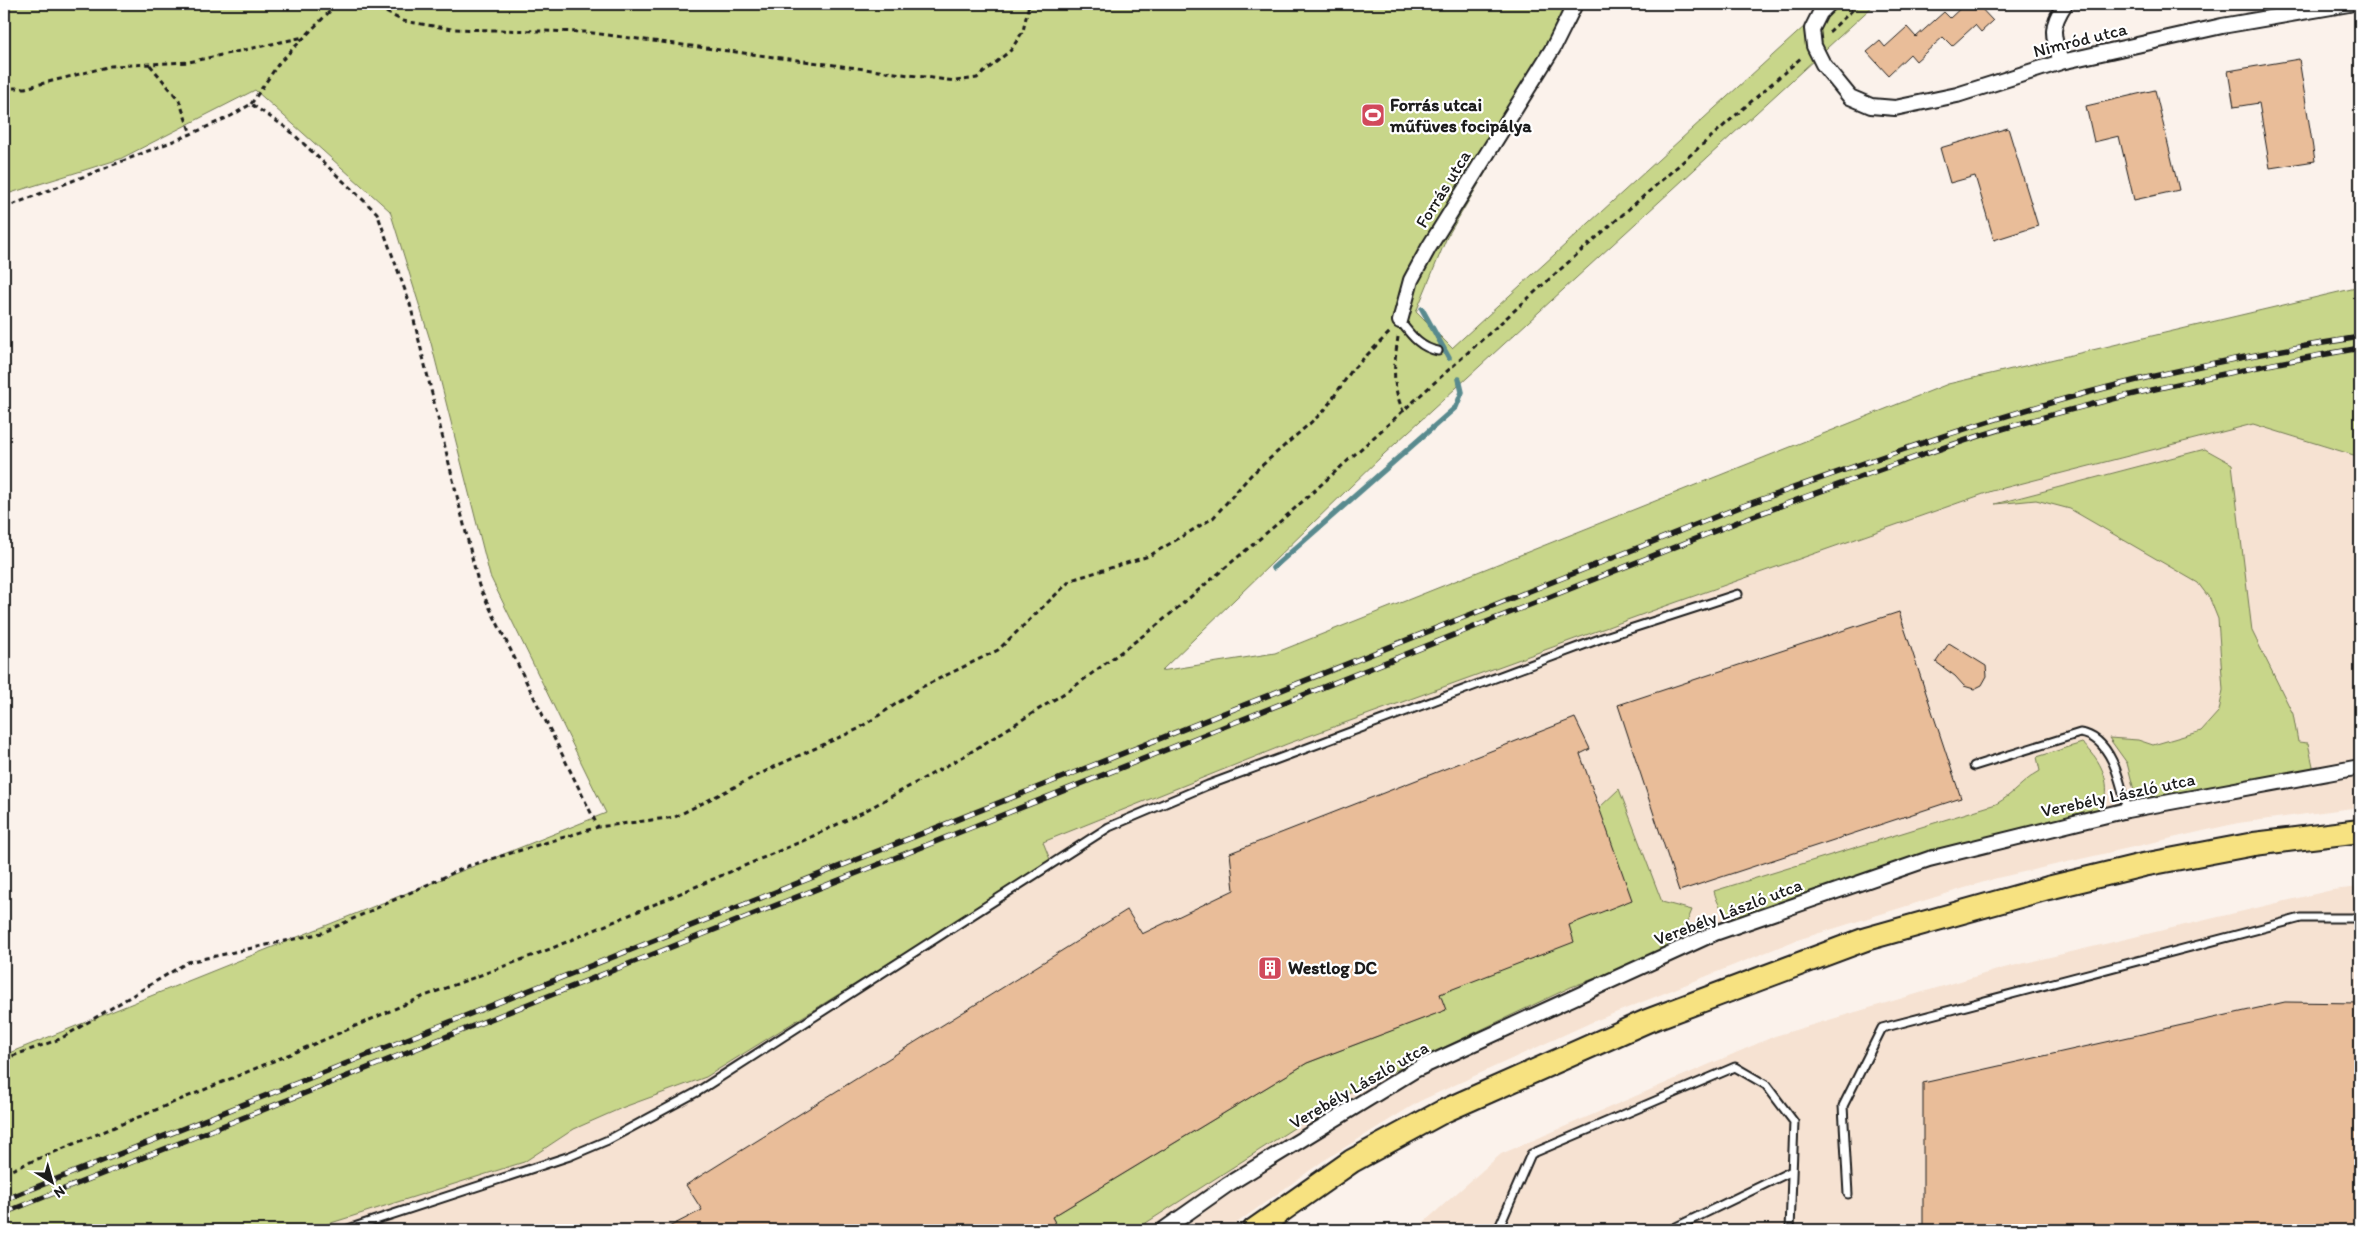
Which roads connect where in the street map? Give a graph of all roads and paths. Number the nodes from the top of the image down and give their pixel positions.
1 (337, 4) edge
2 (370, 4) edge
3 (1029, 4) edge
4 (1575, 4) edge
5 (1829, 4) edge
6 (2065, 4) edge
7 (2349, 4) edge
8 (304, 37) junction
9 (2061, 62) junction
10 (150, 64) junction
11 (4, 88) edge
12 (251, 104) junction
13 (1744, 109) dead end
14 (191, 134) junction
15 (4, 208) edge
16 (1400, 321) junction
17 (1438, 351) dead end
18 (1404, 413) junction
19 (1738, 594) dead end
20 (1974, 766) dead end
21 (2360, 767) edge
22 (2127, 810) junction
23 (598, 828) junction
24 (2360, 831) edge
25 (2360, 918) edge
26 (4, 1059) edge
27 (1792, 1171) junction
28 (4, 1173) edge
29 (1848, 1194) dead end
30 (345, 1230) edge
31 (1163, 1230) edge
32 (1254, 1230) edge
33 (1498, 1230) edge
34 (1670, 1230) edge
35 (1790, 1230) edge

1 - 8 path
2 - 3 path
4 - 16 street, Forrás utca
5 - 9 street, Nimród utca
6 - 9 street
7 - 9 street, Nimród utca
8 - 10 path
8 - 12 path
10 - 11 path
10 - 14 path
12 - 14 path
12 - 23 path
13 - 18 path
14 - 15 path
16 - 17 lane
16 - 18 path
16 - 23 path
18 - 28 path
19 - 30 lane
20 - 22 lane
21 - 22 street, Verebély László utca
22 - 31 street, Verebély László utca
23 - 26 path
24 - 32 main road
25 - 29 lane
27 - 33 lane
27 - 34 lane
27 - 35 lane

